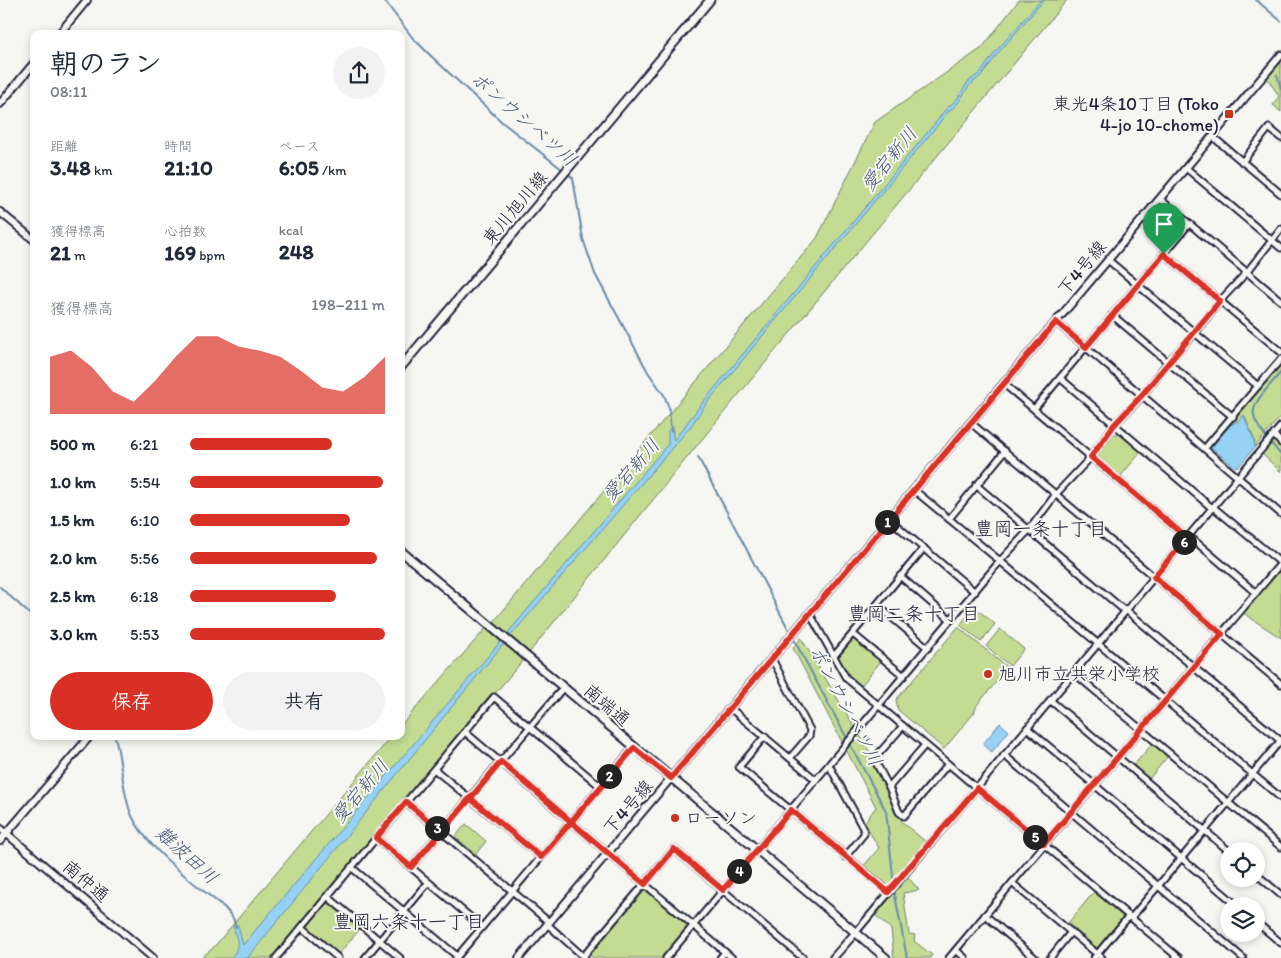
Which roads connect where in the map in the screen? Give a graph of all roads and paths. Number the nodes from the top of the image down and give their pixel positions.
1 (87, 0) edge
2 (710, 0) edge
3 (62, 30) edge
4 (1281, 55) edge
5 (30, 69) edge
6 (0, 104) edge
7 (1213, 137) junction
8 (1281, 138) edge
9 (1242, 162) junction
10 (1186, 168) junction
11 (1281, 194) edge
12 (1160, 199) junction
13 (0, 212) edge
14 (1189, 224) junction
15 (1281, 229) edge
16 (30, 237) edge
17 (1271, 240) junction
18 (1281, 248) edge
19 (1164, 254) junction
20 (1108, 260) junction
21 (1247, 272) junction
22 (1138, 285) junction
23 (1220, 301) junction
24 (1281, 301) edge
25 (1112, 315) junction
26 (1056, 322) junction
27 (1195, 333) junction
28 (1086, 347) junction
29 (1281, 352) edge
30 (1281, 359) edge
31 (405, 361) edge
32 (1168, 362) junction
33 (1060, 378) junction
34 (1004, 384) junction
35 (1258, 386) junction
36 (1142, 395) junction
37 (1034, 409) junction
38 (1232, 417) junction
39 (971, 423) junction
40 (1114, 425) junction
41 (1281, 426) edge
42 (1272, 436) junction
43 (1281, 443) edge
44 (1205, 448) junction
45 (1006, 451) junction
46 (1091, 457) junction
47 (1238, 477) junction
48 (976, 485) junction
49 (914, 490) junction
50 (1056, 494) junction
51 (1213, 507) junction
52 (1281, 514) edge
53 (889, 519) junction
54 (949, 519) junction
55 (1029, 530) junction
56 (1188, 537) junction
57 (924, 548) junction
58 (405, 554) edge
59 (1000, 561) junction
60 (1281, 563) edge
61 (900, 576) junction
62 (1154, 577) junction
63 (974, 592) junction
64 (1256, 593) junction
65 (877, 605) junction
66 (1126, 611) junction
67 (810, 614) junction
68 (951, 620) junction
69 (853, 634) junction
70 (1222, 634) junction
71 (1098, 644) junction
72 (928, 648) junction
73 (834, 656) junction
74 (772, 659) junction
75 (1194, 667) junction
76 (1074, 672) junction
77 (904, 676) junction
78 (1281, 684) edge
79 (563, 688) junction
80 (1050, 700) junction
81 (1166, 700) junction
82 (879, 706) junction
83 (730, 708) junction
84 (903, 726) junction
85 (530, 727) junction
86 (1027, 728) junction
87 (1141, 729) junction
88 (465, 732) junction
89 (765, 736) junction
90 (87, 740) edge
91 (1281, 740) edge
92 (925, 745) junction
93 (634, 748) junction
94 (1004, 755) junction
95 (1118, 757) junction
96 (790, 758) junction
97 (501, 762) junction
98 (948, 764) junction
99 (828, 765) junction
100 (434, 769) junction
101 (1252, 774) junction
102 (671, 778) junction
103 (816, 780) junction
104 (1094, 785) junction
105 (600, 786) junction
106 (890, 787) junction
107 (977, 788) junction
108 (470, 798) junction
109 (1281, 798) edge
110 (406, 802) junction
111 (1228, 803) junction
112 (791, 810) junction
113 (1071, 812) junction
114 (571, 822) junction
115 (0, 828) edge
116 (1205, 830) junction
117 (442, 832) junction
118 (7, 834) junction
119 (376, 838) junction
120 (0, 842) edge
121 (1220, 843) edge
122 (1044, 844) junction
123 (1281, 847) edge
124 (757, 850) junction
125 (608, 853) junction
126 (541, 857) junction
127 (845, 857) junction
128 (1181, 858) junction
129 (411, 867) junction
130 (351, 868) junction
131 (428, 882) junction
132 (1265, 882) edge
133 (1012, 883) junction
134 (645, 884) junction
135 (1158, 886) junction
136 (723, 890) junction
137 (512, 892) junction
138 (889, 892) junction
139 (1281, 895) edge
140 (327, 896) junction
141 (1227, 897) edge
142 (404, 912) junction
143 (985, 915) junction
144 (1130, 917) junction
145 (548, 923) junction
146 (693, 926) junction
147 (302, 927) junction
148 (482, 927) junction
149 (1265, 930) edge
150 (856, 932) junction
151 (1071, 932) junction
152 (379, 940) junction
153 (1281, 943) edge
154 (956, 950) junction
155 (725, 952) junction
156 (456, 957) edge
157 (584, 957) edge
158 (1098, 957) edge
159 (153, 958) edge
160 (277, 958) edge
161 (338, 958) edge
162 (365, 958) edge
163 (400, 958) edge
164 (519, 958) edge
165 (666, 958) edge
166 (720, 958) edge
167 (732, 958) edge
168 (803, 958) edge
169 (833, 958) edge
170 (886, 958) edge
171 (949, 958) edge
172 (965, 958) edge
173 (1035, 958) edge
174 (1050, 958) edge
175 (1179, 958) edge
176 (1243, 958) edge

1 - 3 street
2 - 31 main road, 東川旭川線
4 - 7 street, 下4号線
5 - 6 street
7 - 9 street
7 - 10 street, 下4号線
8 - 9 street
9 - 11 street
10 - 12 street, 下4号線
10 - 17 street
12 - 14 street
12 - 20 street, 下4号線
13 - 16 street
14 - 19 street
14 - 21 street
15 - 17 street
17 - 18 street
17 - 21 street
19 - 22 street
19 - 23 street
20 - 22 street
20 - 26 street, 下4号線
21 - 23 street
21 - 24 street
22 - 25 street
22 - 27 street
23 - 27 street
23 - 29 street
25 - 28 street
25 - 32 street
26 - 28 street
26 - 34 street, 下4号線
27 - 32 street
27 - 35 street
28 - 33 street
28 - 36 street
30 - 35 street
32 - 36 street
32 - 38 street
33 - 37 street
33 - 40 street
34 - 37 street
34 - 39 street, 下4号線
35 - 38 street
36 - 40 street
36 - 44 street
37 - 46 street
38 - 44 street
39 - 45 street
39 - 49 street, 下4号線
40 - 46 street
40 - 51 street
41 - 42 street
42 - 43 street
42 - 47 street
44 - 47 street
45 - 48 street
45 - 50 street
46 - 50 street
46 - 56 street
47 - 51 street
47 - 52 street
48 - 54 street
48 - 55 street
49 - 53 street, 下4号線
49 - 54 street
50 - 55 street
50 - 62 street
51 - 56 street
51 - 60 street
53 - 57 street
53 - 67 street, 下4号線
54 - 59 street
55 - 59 street
55 - 66 street
56 - 62 street
56 - 64 street
57 - 61 street
57 - 63 street
58 - 79 main road, 南端通
59 - 63 street
59 - 71 street
60 - 64 street
61 - 65 street
61 - 68 street
62 - 66 street
62 - 70 street
63 - 68 street
64 - 70 street
65 - 69 street
65 - 72 street
66 - 71 street
66 - 75 street
67 - 73 street
67 - 74 street, 下4号線
68 - 72 street
69 - 73 street
69 - 77 street
70 - 75 street
70 - 78 street
71 - 76 street
71 - 81 street
72 - 77 street
73 - 82 street
74 - 83 street, 下4号線
74 - 96 street
75 - 81 street
75 - 91 street
76 - 80 street
76 - 87 street
77 - 82 street
79 - 85 street
79 - 93 main road, 南端通
80 - 86 street
80 - 95 street
81 - 87 street
81 - 101 street
82 - 84 street
82 - 99 street
83 - 89 street
83 - 102 street, 下4号線
84 - 92 street
84 - 106 street
85 - 88 street
85 - 97 street
85 - 105 street
86 - 94 street
86 - 104 street
87 - 95 street
87 - 111 street
88 - 97 street
88 - 100 street
89 - 96 street
89 - 112 street
90 - 118 street
91 - 101 street
92 - 98 street
92 - 106 street
93 - 102 main road, 南端通
93 - 105 street
94 - 107 street
94 - 113 street
95 - 104 street
95 - 116 street
96 - 103 street
97 - 108 street
97 - 114 street
98 - 106 street
98 - 107 street
99 - 103 street
99 - 127 street
100 - 108 street
100 - 110 street
101 - 109 street
101 - 111 street
102 - 124 main road, 南端通
102 - 125 street, 下4号線
103 - 112 street
104 - 113 street
104 - 128 street
105 - 114 street
107 - 122 street
107 - 138 street
108 - 117 street
108 - 126 street
110 - 117 street
110 - 119 street
111 - 116 street
111 - 123 street
112 - 124 street
112 - 127 street
113 - 122 street
113 - 135 street
114 - 125 street
114 - 126 street
115 - 118 street, 南仲通
116 - 121 street
116 - 128 street
117 - 129 street
117 - 137 street
118 - 120 street
118 - 159 street, 南仲通
119 - 129 street
119 - 130 street
122 - 133 street
122 - 144 street
124 - 136 street
124 - 150 main road, 南端通
125 - 134 street
125 - 145 street, 下4号線
126 - 137 street
127 - 138 street
128 - 135 street
128 - 141 street
129 - 131 street
130 - 140 street
130 - 142 street
131 - 142 street
131 - 148 street
132 - 139 street
133 - 143 street
133 - 151 street
134 - 136 street
134 - 146 street
134 - 157 street
135 - 144 street
135 - 176 street
136 - 146 street
136 - 168 street
137 - 145 street
137 - 148 street
138 - 150 street
140 - 147 street
140 - 152 street
142 - 152 street
142 - 156 street
143 - 154 street
143 - 173 street
144 - 158 street
144 - 175 street
145 - 157 street
145 - 164 street, 下4号線
146 - 155 street
146 - 165 street
147 - 160 street
147 - 161 street
148 - 156 street
149 - 153 street
150 - 169 street
150 - 170 main road, 南端通
151 - 158 street
151 - 174 street
152 - 162 street
152 - 163 street
154 - 171 street
154 - 172 street
155 - 166 street
155 - 167 street

